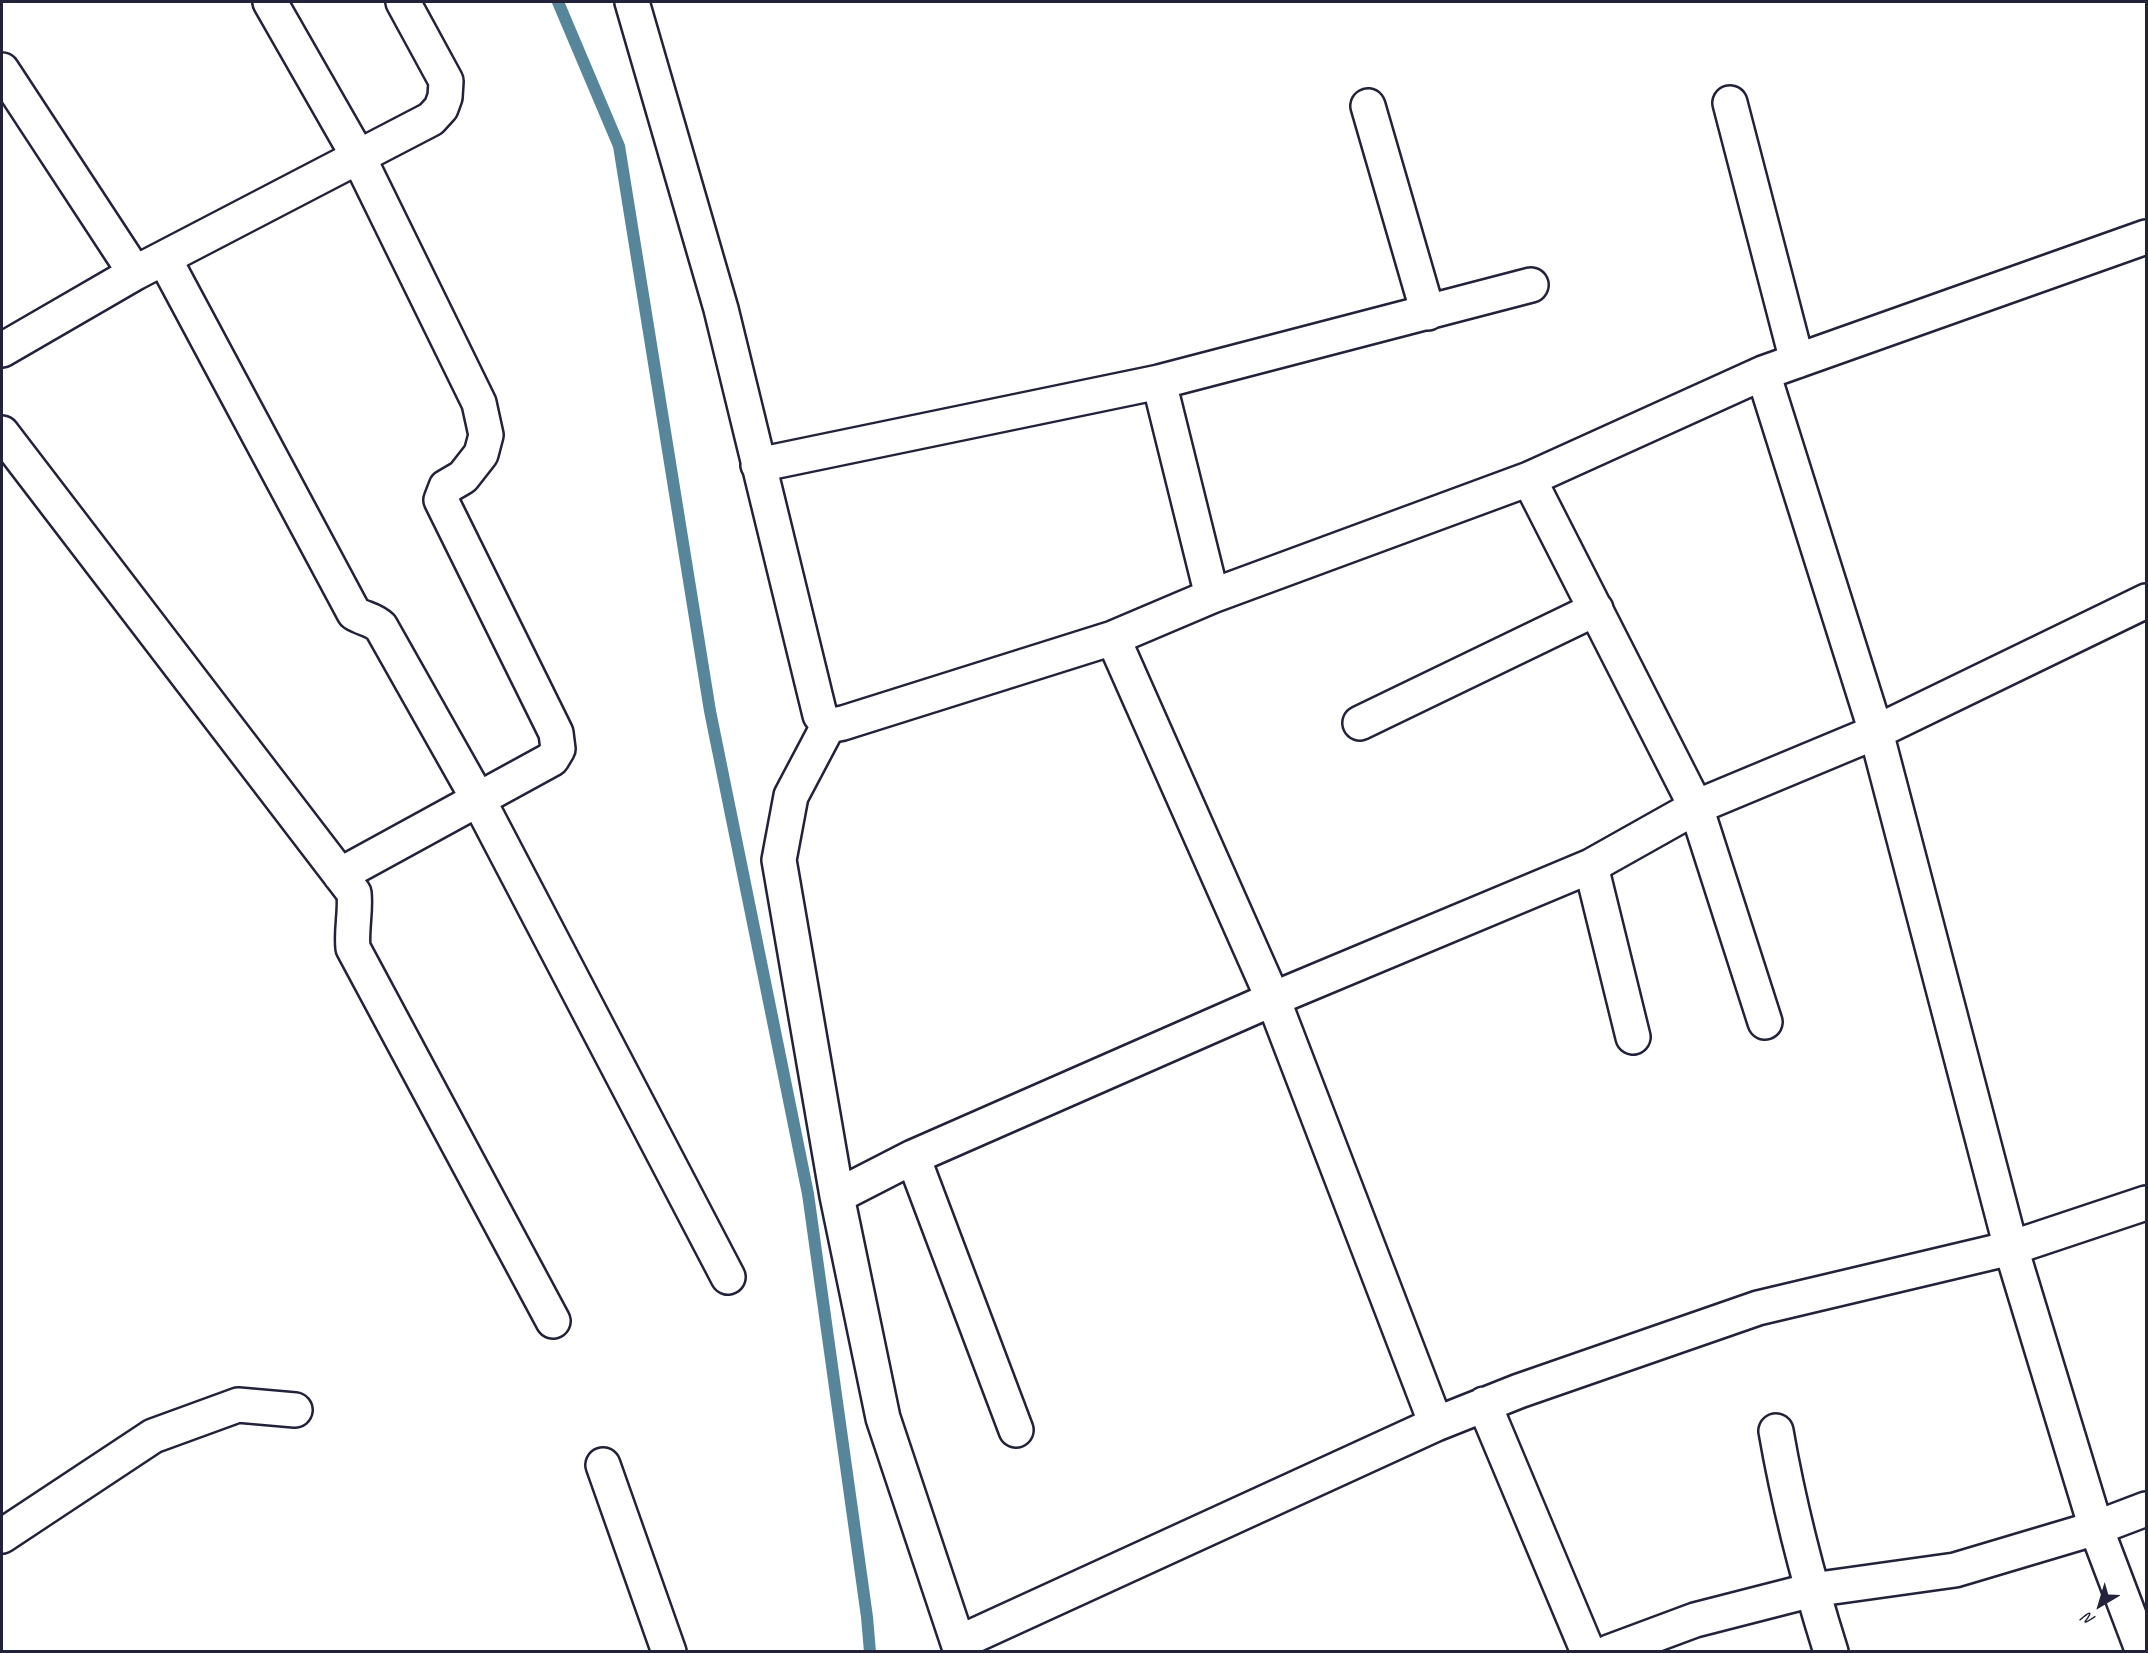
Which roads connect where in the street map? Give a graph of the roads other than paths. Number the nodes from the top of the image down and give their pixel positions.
1 (270, 2) edge
2 (403, 2) edge
3 (632, 2) edge
4 (2, 70) edge
5 (1730, 103) dead end
6 (1368, 106) dead end
7 (358, 156) junction
8 (2146, 237) edge
9 (164, 258) junction
10 (135, 273) junction
11 (1531, 285) dead end
12 (1428, 313) junction
13 (2, 350) edge
14 (1797, 361) junction
15 (1763, 373) junction
16 (1159, 382) junction
17 (2, 433) edge
18 (758, 465) junction
19 (1529, 478) junction
20 (1212, 596) junction
21 (2146, 601) edge
22 (1596, 609) junction
23 (1113, 638) junction
24 (1360, 723) dead end
25 (828, 726) junction
26 (1876, 732) junction
27 (478, 799) junction
28 (1696, 807) junction
29 (1591, 866) junction
30 (340, 875) junction
31 (1273, 999) junction
32 (1765, 1022) dead end
33 (1633, 1037) dead end
34 (914, 1157) junction
35 (837, 1196) junction
36 (2146, 1203) edge
37 (2011, 1248) junction
38 (728, 1276) dead end
39 (553, 1320) dead end
40 (1484, 1404) junction
41 (295, 1410) dead end
42 (1436, 1424) junction
43 (1016, 1430) dead end
44 (1776, 1431) dead end
45 (603, 1465) dead end
46 (2146, 1509) edge
47 (2096, 1528) junction
48 (2, 1536) edge
49 (1812, 1590) junction
50 (960, 1647) edge
51 (669, 1652) edge
52 (1588, 1652) edge
53 (1609, 1652) edge
54 (1831, 1652) edge
55 (2143, 1652) edge

1 - 7 street
2 - 7 street
3 - 18 street
4 - 10 street
5 - 14 street
6 - 12 street
7 - 9 street
7 - 27 street
8 - 14 street
9 - 10 street
9 - 27 street
10 - 13 street
11 - 12 street
12 - 16 street
14 - 15 street
15 - 19 street
15 - 26 street
16 - 18 street
16 - 20 street
17 - 30 street
18 - 25 street
19 - 20 street
19 - 22 street
20 - 23 street
21 - 26 street
22 - 24 street
22 - 28 street
23 - 25 street
23 - 31 street
25 - 35 street
26 - 28 street
26 - 37 street
27 - 30 street
27 - 38 street
28 - 29 street
28 - 32 street
29 - 31 street
29 - 33 street
30 - 39 street
31 - 34 street
31 - 42 street
34 - 35 street
34 - 43 street
35 - 50 street
36 - 37 street
37 - 40 street
37 - 47 street
40 - 42 street
40 - 52 street
41 - 48 street
42 - 50 street
44 - 49 street
45 - 51 street
46 - 47 street
47 - 49 street
47 - 55 street
49 - 53 street
49 - 54 street

